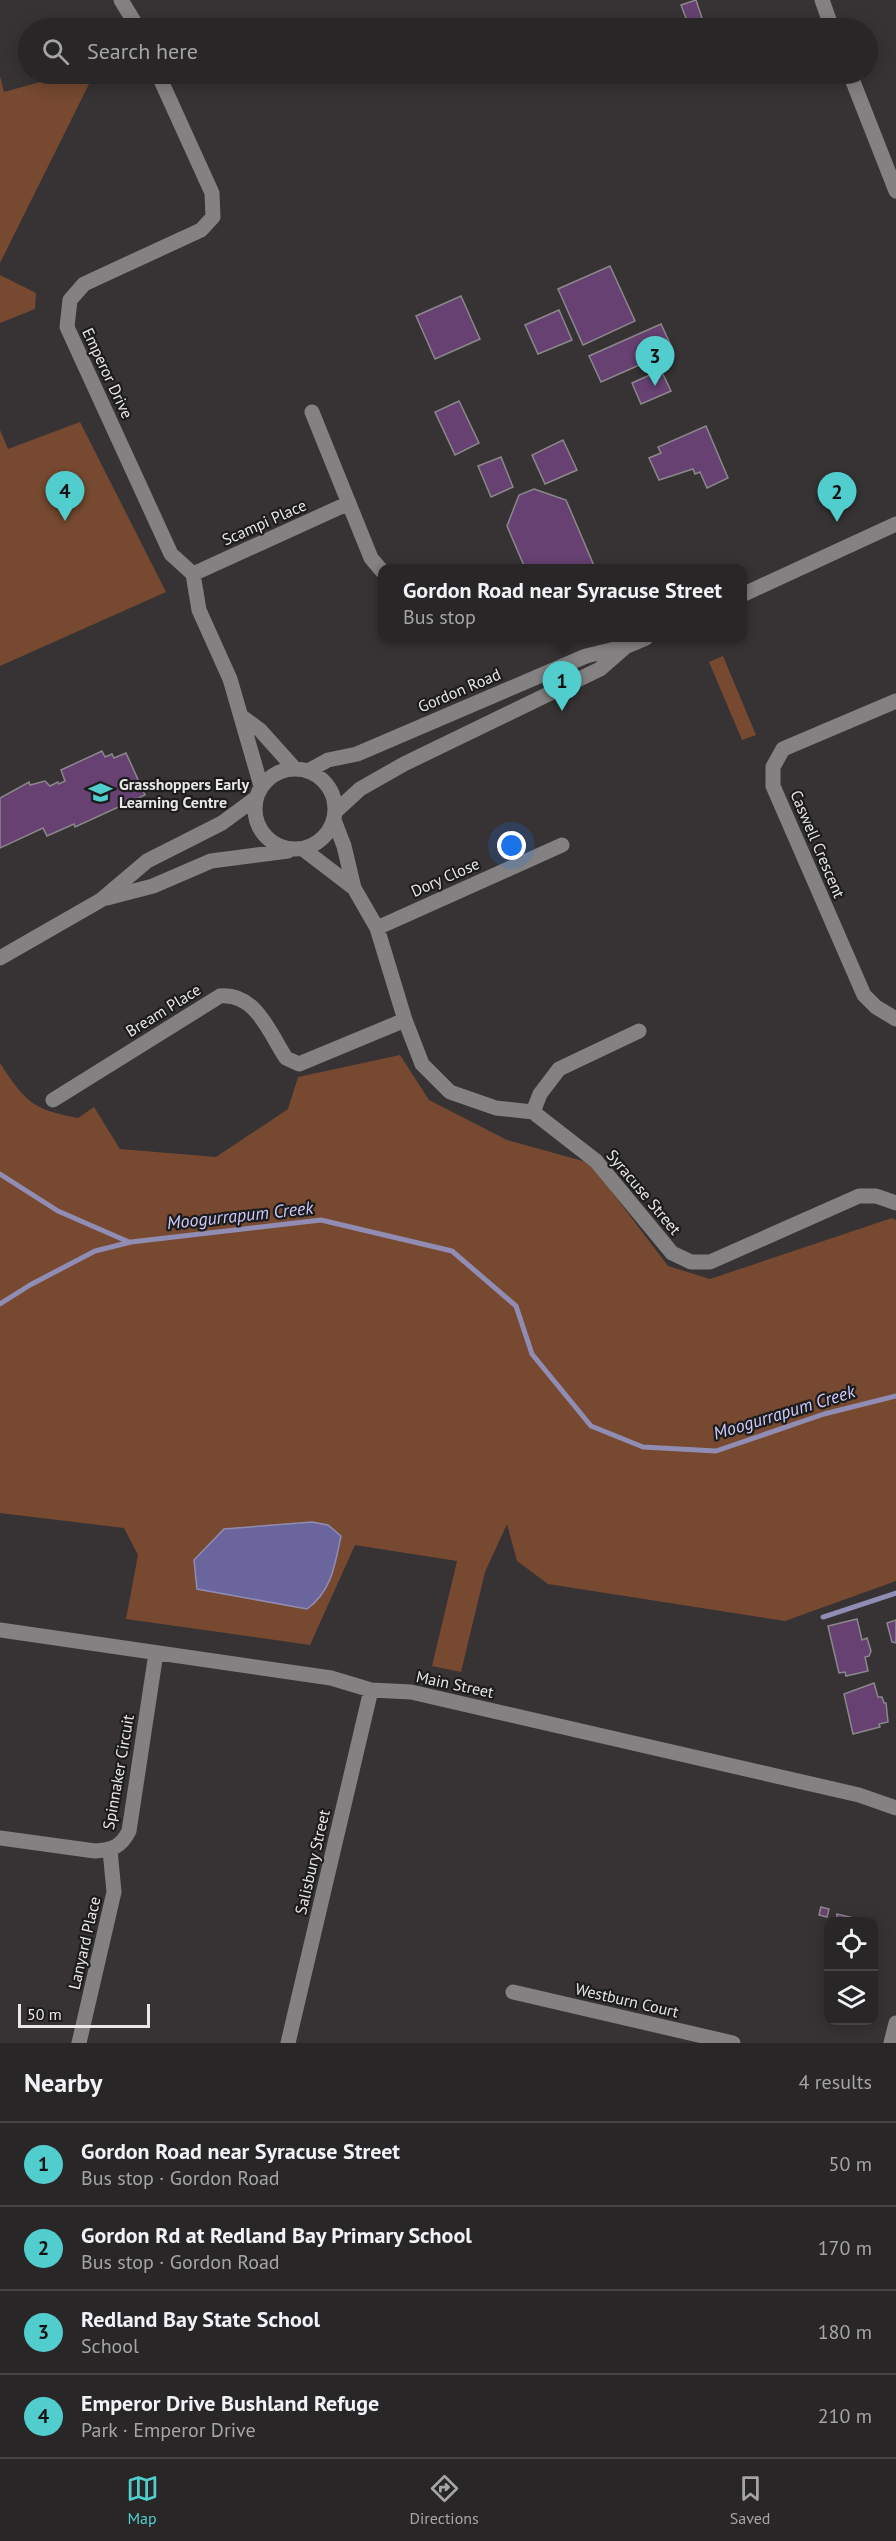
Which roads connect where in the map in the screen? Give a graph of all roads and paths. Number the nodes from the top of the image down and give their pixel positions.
1 (121, 0) edge
2 (822, 0) edge
3 (132, 18) edge
4 (828, 18) edge
5 (163, 84) edge
6 (854, 84) edge
7 (896, 191) edge
8 (312, 412) dead end
9 (349, 503) junction
10 (893, 528) edge
11 (378, 566) edge
12 (193, 574) junction
13 (747, 593) edge
14 (636, 642) edge
15 (627, 646) junction
16 (896, 701) edge
17 (241, 716) junction
18 (301, 770) junction
19 (259, 792) junction
20 (335, 816) junction
21 (562, 845) dead end
22 (299, 850) junction
23 (354, 888) junction
24 (101, 900) junction
25 (377, 928) junction
26 (0, 958) edge
27 (896, 1019) edge
28 (405, 1020) junction
29 (639, 1031) dead end
30 (53, 1100) dead end
31 (533, 1112) junction
32 (896, 1203) edge
33 (0, 1629) edge
34 (156, 1653) junction
35 (371, 1690) junction
36 (896, 1808) edge
37 (0, 1838) edge
38 (110, 1850) junction
39 (513, 1992) dead end
40 (896, 2023) edge
41 (79, 2043) edge
42 (288, 2043) edge
43 (733, 2043) edge
44 (891, 2043) edge

1 - 3 street
2 - 4 street
5 - 12 street, Emperor Drive
6 - 7 street
8 - 9 street
9 - 11 street
9 - 12 street, Scampi Place
10 - 13 street
12 - 17 street
14 - 15 street, Gordon Road
15 - 18 street, Gordon Road
15 - 20 street, Gordon Road
16 - 27 street, Caswell Crescent
17 - 18 street
17 - 19 street
18 - 19 street
18 - 20 street
19 - 22 street
19 - 24 street
20 - 22 street
20 - 23 street
21 - 25 street, Dory Close
22 - 23 street
22 - 24 street
23 - 25 street
24 - 26 street
25 - 28 street
28 - 30 street, Bream Place
28 - 31 street
29 - 31 street
31 - 32 street, Syracuse Street
33 - 34 street, Main Street
34 - 35 street, Main Street
34 - 38 street, Spinnaker Circuit
35 - 36 street, Main Street
35 - 42 street, Salisbury Street
37 - 38 street, Spinnaker Circuit
38 - 41 street, Lanyard Place
39 - 43 street, Westburn Court
40 - 44 street

